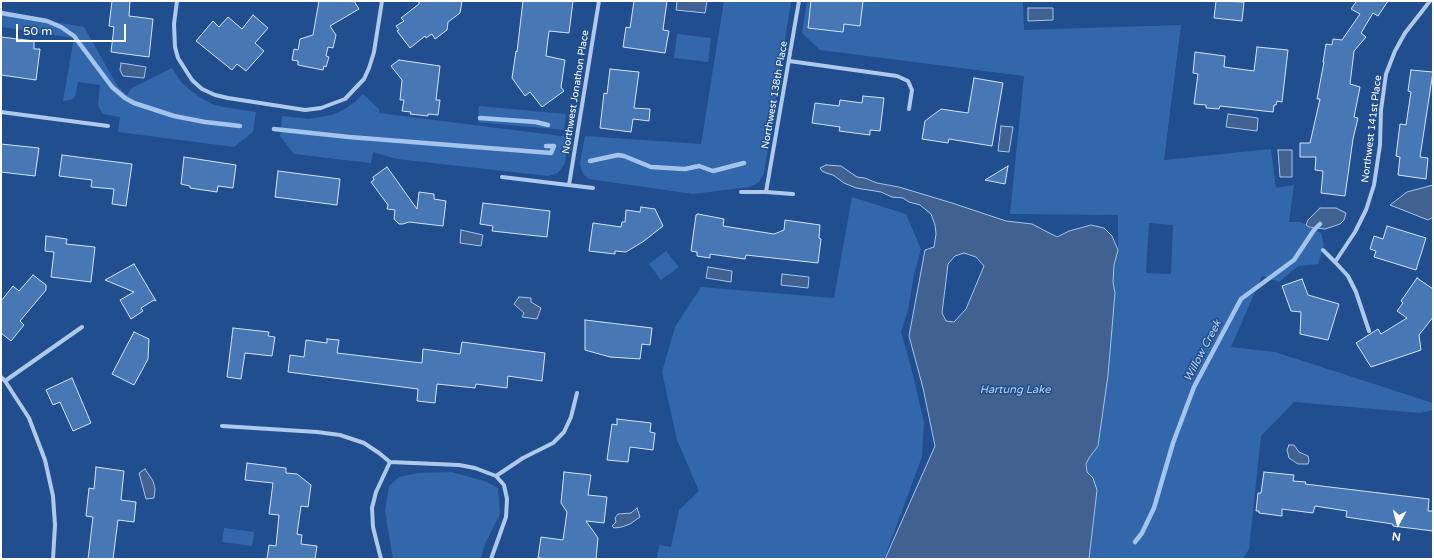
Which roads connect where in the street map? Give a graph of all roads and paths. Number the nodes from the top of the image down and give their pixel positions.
1 (177, 1) edge
2 (382, 1) edge
3 (599, 1) edge
4 (799, 1) edge
5 (1430, 1) edge
6 (789, 61) junction
7 (909, 109) dead end
8 (1, 112) edge
9 (108, 126) dead end
10 (502, 177) dead end
11 (569, 185) junction
12 (593, 188) dead end
13 (741, 192) dead end
14 (766, 192) junction
15 (792, 194) dead end
16 (1323, 250) dead end
17 (1335, 262) junction
18 (82, 327) dead end
19 (1369, 331) dead end
20 (1, 377) edge
21 (5, 381) junction
22 (577, 393) dead end
23 (222, 426) dead end
24 (390, 462) junction
25 (496, 476) junction
26 (53, 559) edge
27 (380, 559) edge
28 (491, 559) edge

1 - 2 street
3 - 11 street, Northwest Jonathon Place
4 - 6 street, Northwest 138th Place
5 - 17 street, Northwest 141st Place
6 - 7 street
6 - 14 street, Northwest 138th Place
8 - 9 street
10 - 11 street
11 - 12 street
13 - 14 street
14 - 15 street
16 - 17 street
17 - 19 street
18 - 21 street
20 - 21 street
21 - 26 street
22 - 25 street
23 - 24 street
24 - 25 street
24 - 27 street
25 - 28 street

